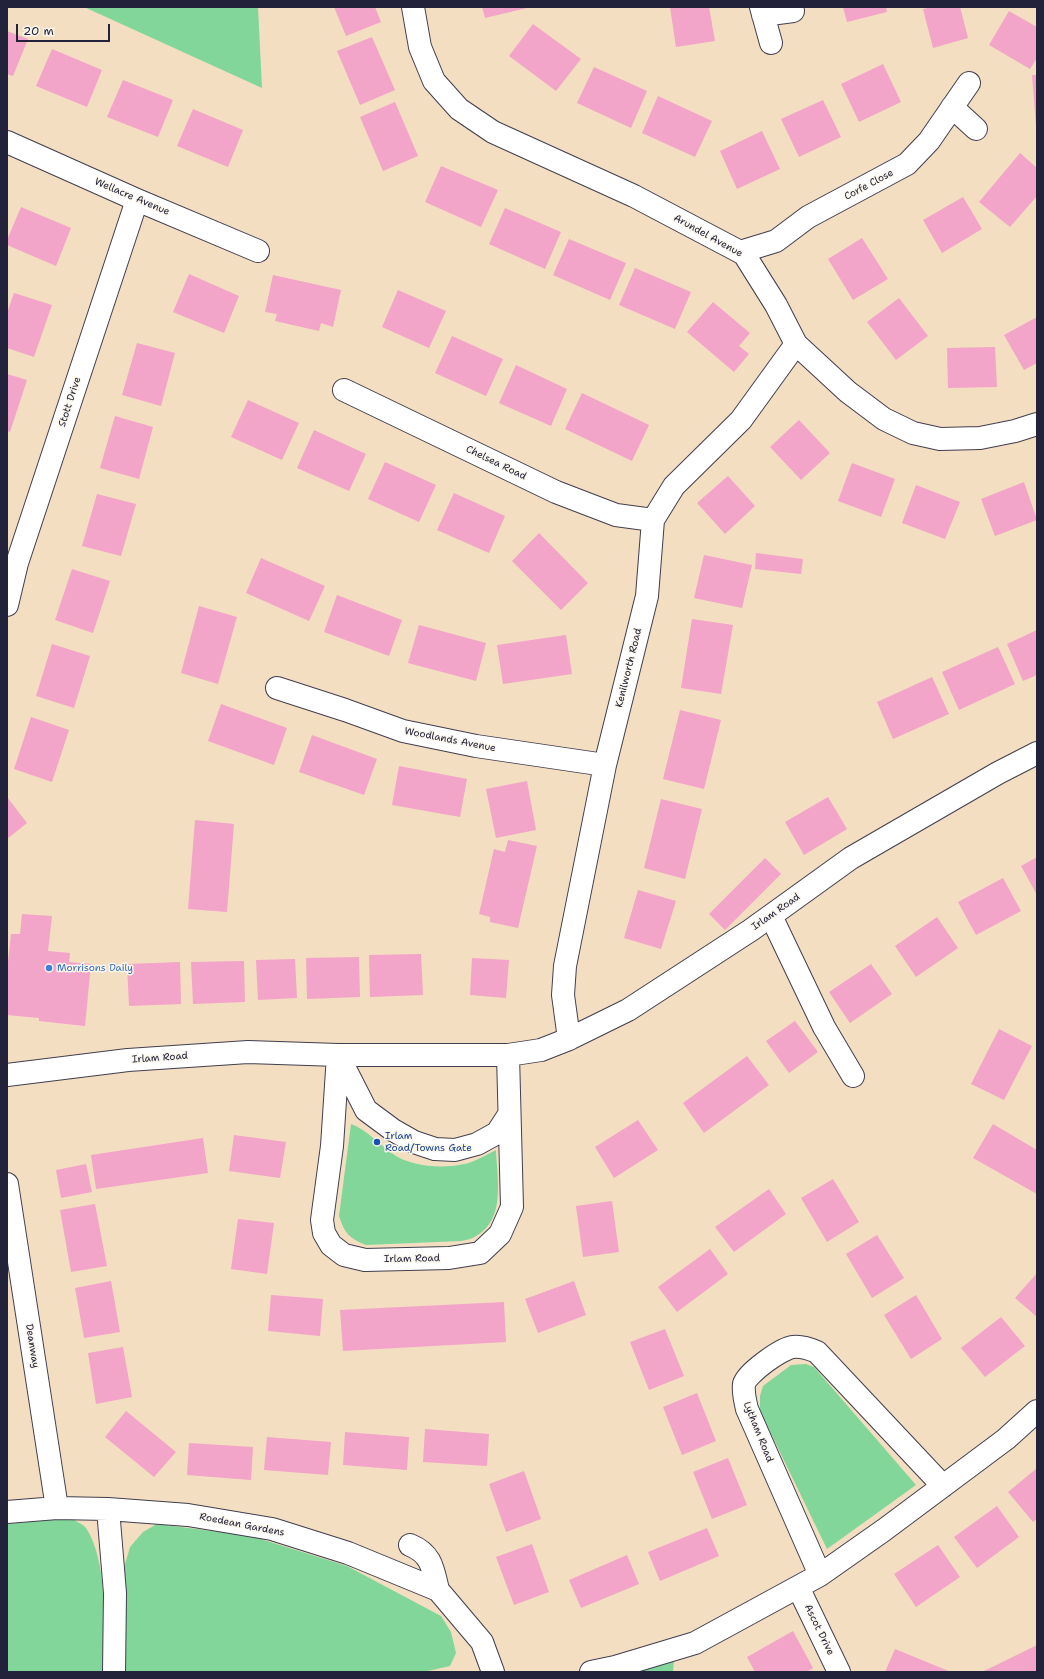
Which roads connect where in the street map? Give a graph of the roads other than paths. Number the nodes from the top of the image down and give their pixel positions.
1 (413, 7) edge
2 (762, 11) edge
3 (793, 11) dead end
4 (770, 43) dead end
5 (969, 83) dead end
6 (952, 107) junction
7 (976, 129) dead end
8 (7, 142) edge
9 (137, 200) junction
10 (258, 251) dead end
11 (740, 252) junction
12 (796, 344) junction
13 (344, 390) dead end
14 (1037, 424) edge
15 (653, 520) junction
16 (7, 605) edge
17 (277, 688) dead end
18 (1037, 754) edge
19 (605, 765) junction
20 (771, 916) junction
21 (569, 1039) junction
22 (338, 1055) junction
23 (508, 1055) junction
24 (7, 1075) edge
25 (853, 1076) dead end
26 (508, 1116) junction
27 (7, 1184) edge
28 (1037, 1411) edge
29 (943, 1486) junction
30 (57, 1508) junction
31 (108, 1509) junction
32 (7, 1512) edge
33 (410, 1545) dead end
34 (820, 1575) junction
35 (798, 1587) junction
36 (438, 1590) junction
37 (114, 1672) edge
38 (494, 1672) edge
39 (591, 1672) edge
40 (839, 1672) edge

1 - 11 street, Arundel Avenue
2 - 3 street
2 - 4 street
5 - 6 street, Corfe Close
6 - 7 street
6 - 11 street, Corfe Close
8 - 9 street, Wellacre Avenue
9 - 10 street, Wellacre Avenue
9 - 16 street, Stott Drive
11 - 12 street, Arundel Avenue
12 - 14 street, Arundel Avenue
12 - 15 street, Kenilworth Road
13 - 15 street, Chelsea Road
15 - 19 street, Kenilworth Road
17 - 19 street, Woodlands Avenue
18 - 20 street, Irlam Road
19 - 21 street, Kenilworth Road
20 - 21 street, Irlam Road
20 - 25 street
21 - 23 street, Irlam Road
22 - 23 street, Irlam Road
22 - 24 street, Irlam Road
22 - 26 street
22 - 26 street, Irlam Road
23 - 26 street, Irlam Road
27 - 30 street, Deanway
28 - 29 street
29 - 34 street
29 - 34 street, Lytham Road
30 - 31 street, Roedean Gardens
30 - 32 street, Roedean Gardens
31 - 36 street, Roedean Gardens
31 - 37 street
33 - 36 street, Roedean Gardens
34 - 35 street
35 - 39 street
35 - 40 street, Ascot Drive
36 - 38 street, Roedean Gardens

